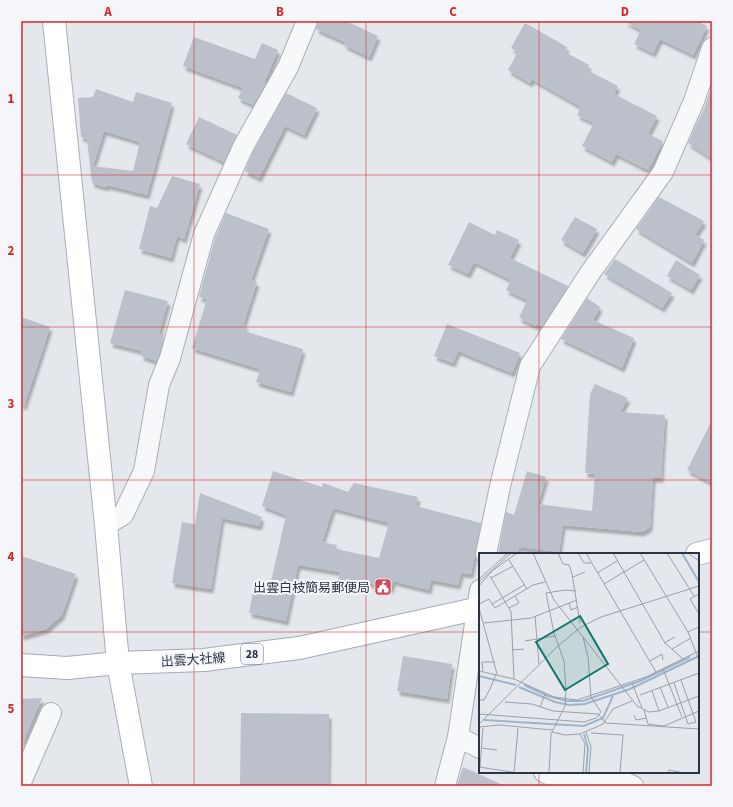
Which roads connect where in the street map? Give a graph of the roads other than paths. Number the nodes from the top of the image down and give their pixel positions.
1 (54, 21) edge
2 (307, 21) edge
3 (712, 48) edge
4 (106, 525) junction
5 (712, 550) edge
6 (486, 553) edge
7 (699, 553) edge
8 (479, 603) edge
9 (118, 663) junction
10 (21, 665) edge
11 (51, 714) dead end
12 (458, 737) junction
13 (479, 748) edge
14 (546, 773) edge
15 (21, 782) edge
16 (141, 786) edge
17 (445, 786) edge
18 (633, 786) edge

1 - 4 street
2 - 4 street
3 - 6 street
4 - 9 street
5 - 7 street
8 - 9 street, 出雲大社線 / 28
8 - 12 street
9 - 10 street, 出雲大社線 / 28
9 - 16 street
11 - 15 street
12 - 13 street
12 - 17 street
14 - 18 street

